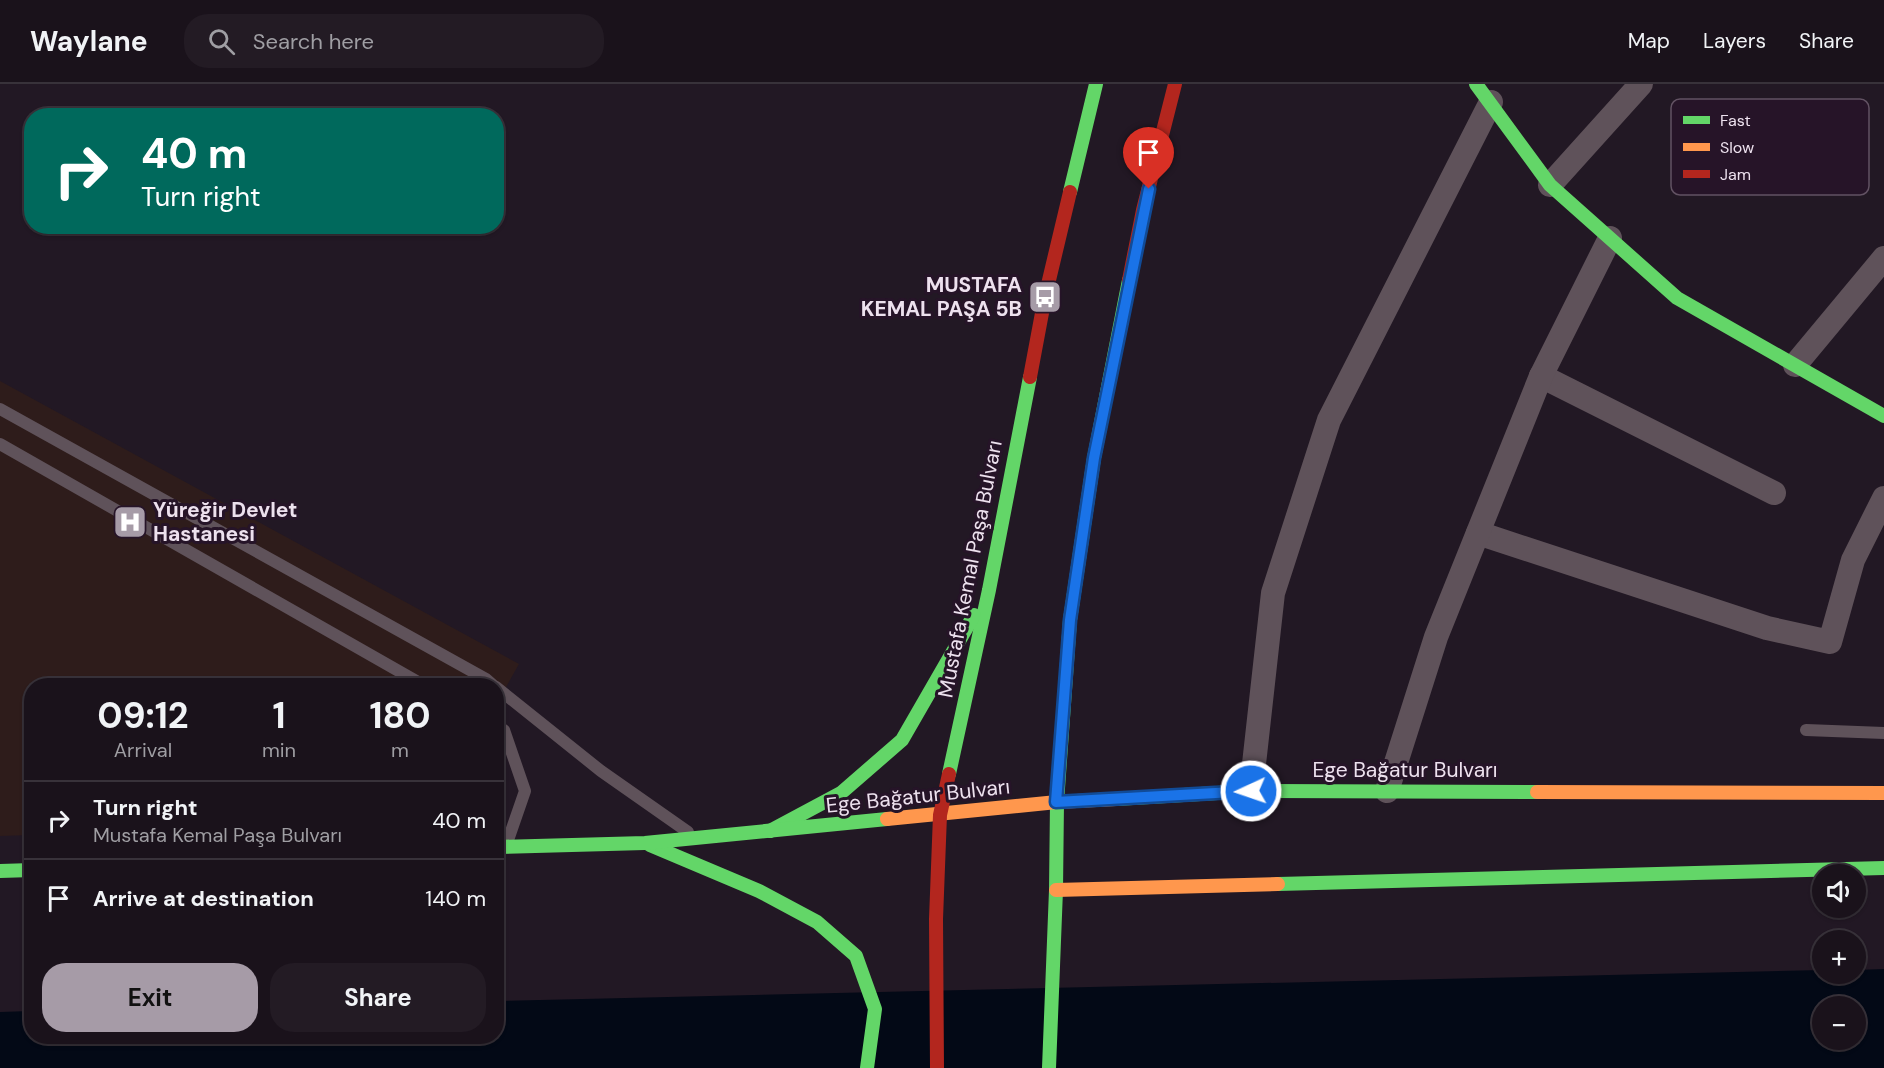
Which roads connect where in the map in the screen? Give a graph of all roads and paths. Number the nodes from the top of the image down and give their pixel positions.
1 (1096, 84) edge
2 (1175, 84) edge
3 (1641, 84) edge
4 (1483, 89) edge
5 (1550, 185) junction
6 (1610, 238) junction
7 (1884, 258) edge
8 (1795, 365) junction
9 (1541, 376) junction
10 (0, 410) edge
11 (1884, 416) edge
12 (0, 444) edge
13 (1774, 493) dead end
14 (1884, 498) edge
15 (1478, 533) junction
16 (989, 590) junction
17 (411, 678) edge
18 (483, 678) edge
19 (504, 693) edge
20 (504, 730) edge
21 (1806, 730) dead end
22 (1884, 733) edge
23 (1251, 791) junction
24 (1387, 791) junction
25 (1884, 793) edge
26 (1056, 802) junction
27 (940, 815) junction
28 (769, 831) junction
29 (696, 838) junction
30 (504, 840) edge
31 (645, 843) junction
32 (504, 847) edge
33 (1884, 868) edge
34 (24, 870) edge
35 (0, 871) edge
36 (1056, 890) junction
37 (867, 1068) edge
38 (936, 1068) edge
39 (1049, 1068) edge

1 - 16 main road, Mustafa Kemal Paşa Bulvarı
2 - 26 main road
3 - 5 street
4 - 5 main road
4 - 23 street
5 - 6 main road
6 - 8 main road
6 - 9 street
7 - 8 street
8 - 11 main road
9 - 13 street
9 - 15 street
10 - 18 lane
12 - 17 lane
14 - 15 street
15 - 24 street
16 - 27 main road, Mustafa Kemal Paşa Bulvarı
16 - 28 main road
19 - 29 lane
20 - 30 lane
21 - 22 lane
23 - 24 main road, Ege Bağatur Bulvarı
23 - 26 main road, Ege Bağatur Bulvarı
24 - 25 main road, Ege Bağatur Bulvarı
26 - 27 main road, Ege Bağatur Bulvarı
26 - 36 main road
27 - 28 main road, Ege Bağatur Bulvarı
27 - 38 main road, Mustafa Kemal Paşa Bulvarı
28 - 29 main road, Ege Bağatur Bulvarı
29 - 31 main road, Ege Bağatur Bulvarı
31 - 32 main road, Ege Bağatur Bulvarı
31 - 37 main road
33 - 36 main road
34 - 35 main road
36 - 39 main road

